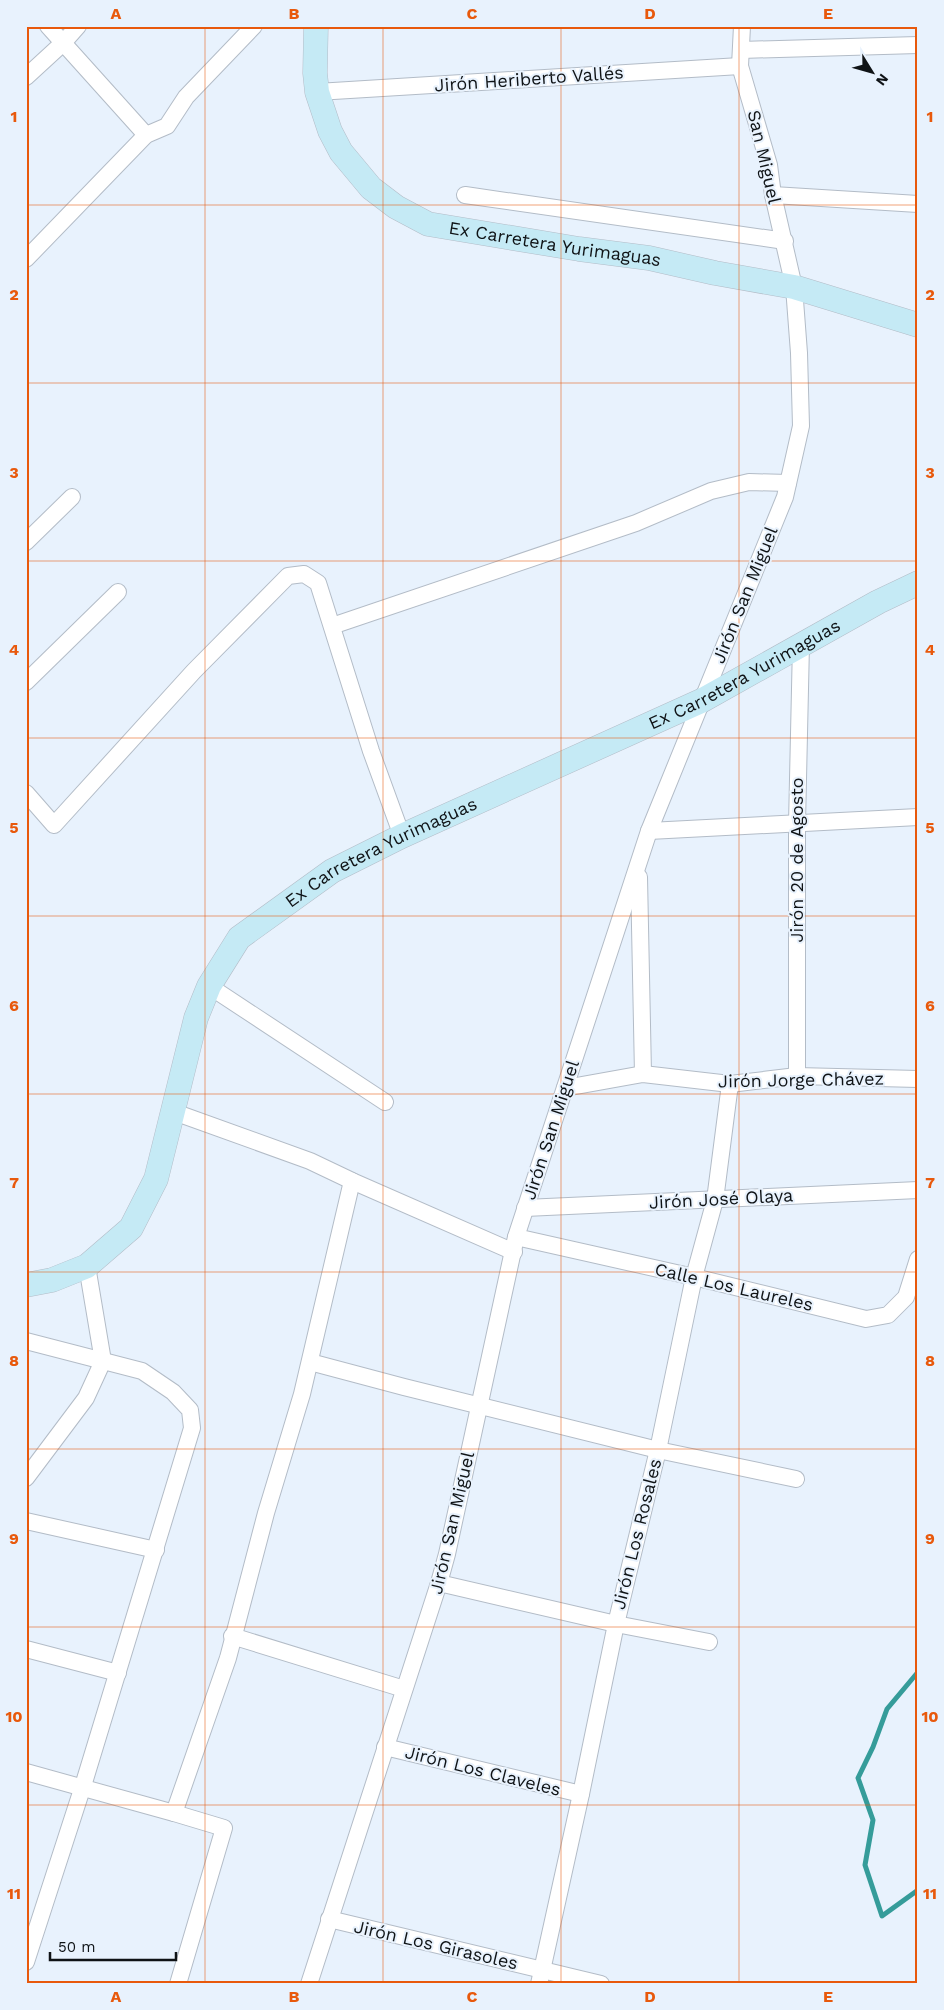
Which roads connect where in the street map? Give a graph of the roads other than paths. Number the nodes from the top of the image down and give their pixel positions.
1 (48, 26) edge
2 (78, 26) edge
3 (254, 26) edge
4 (316, 26) edge
5 (742, 26) edge
6 (64, 43) junction
7 (918, 45) edge
8 (741, 58) junction
9 (26, 77) edge
10 (318, 92) junction
11 (146, 135) junction
12 (773, 194) junction
13 (465, 195) dead end
14 (918, 204) edge
15 (785, 241) junction
16 (26, 259) edge
17 (794, 286) junction
18 (918, 325) edge
19 (788, 483) junction
20 (72, 497) dead end
21 (26, 542) edge
22 (918, 584) edge
23 (118, 592) dead end
24 (332, 626) junction
25 (801, 644) junction
26 (26, 682) edge
27 (701, 701) junction
28 (26, 793) edge
29 (918, 817) edge
30 (797, 824) junction
31 (649, 831) junction
32 (402, 836) junction
33 (639, 864) junction
34 (209, 986) junction
35 (643, 1074) junction
36 (797, 1076) junction
37 (918, 1079) edge
38 (730, 1084) junction
39 (565, 1088) junction
40 (385, 1102) dead end
41 (174, 1112) junction
42 (352, 1181) junction
43 (918, 1190) edge
44 (715, 1200) junction
45 (525, 1208) junction
46 (515, 1244) junction
47 (918, 1259) edge
48 (87, 1266) junction
49 (694, 1277) junction
50 (26, 1285) edge
51 (26, 1341) edge
52 (103, 1361) junction
53 (310, 1362) junction
54 (478, 1406) junction
55 (658, 1450) junction
56 (26, 1478) edge
57 (796, 1479) dead end
58 (26, 1521) edge
59 (156, 1550) junction
60 (439, 1583) junction
61 (616, 1624) junction
62 (232, 1636) junction
63 (709, 1642) dead end
64 (26, 1649) edge
65 (118, 1673) junction
66 (404, 1689) junction
67 (384, 1747) junction
68 (26, 1772) edge
69 (83, 1786) junction
70 (581, 1794) junction
71 (174, 1813) junction
72 (329, 1920) junction
73 (26, 1962) edge
74 (541, 1977) edge
75 (178, 1984) edge
76 (308, 1984) edge
77 (601, 1984) edge

1 - 6 street
2 - 6 street
3 - 11 street
4 - 10 street, Ex Carretera Yurimaguas
5 - 8 street, San Miguel
6 - 9 street
6 - 11 street
7 - 8 street, Jirón Heriberto Vallés
8 - 10 street, Jirón Heriberto Vallés
8 - 12 street, San Miguel
10 - 17 street, Ex Carretera Yurimaguas
11 - 16 street
12 - 14 street
12 - 15 street, San Miguel
13 - 15 street
15 - 17 street, San Miguel
17 - 18 street, Ex Carretera Yurimaguas
17 - 19 street, Jirón San Miguel
19 - 24 street
19 - 27 street, Jirón San Miguel
20 - 21 street
22 - 25 street, Ex Carretera Yurimaguas
23 - 26 street
24 - 28 street
24 - 32 street
25 - 27 street, Ex Carretera Yurimaguas
25 - 30 street, Jirón 20 de Agosto
27 - 31 street, Jirón San Miguel
27 - 32 street, Ex Carretera Yurimaguas
29 - 30 street
30 - 31 street
30 - 36 street, Jirón 20 de Agosto
31 - 33 street, Jirón San Miguel
32 - 34 street, Ex Carretera Yurimaguas
33 - 35 street
33 - 39 street, Jirón San Miguel
34 - 40 street
34 - 41 street, Ex Carretera Yurimaguas
35 - 38 street, Jirón Jorge Chávez
35 - 39 street, Jirón Jorge Chávez
36 - 37 street, Jirón Jorge Chávez
36 - 38 street, Jirón Jorge Chávez
38 - 44 street, Jirón Los Rosales
39 - 45 street, Jirón San Miguel
41 - 42 street, Calle Los Laureles
41 - 48 street, Ex Carretera Yurimaguas
42 - 46 street, Calle Los Laureles
42 - 53 street
43 - 44 street, Jirón José Olaya
44 - 45 street, Jirón José Olaya
44 - 49 street, Jirón Los Rosales
45 - 46 street, Jirón San Miguel
46 - 49 street, Calle Los Laureles
46 - 54 street, Jirón San Miguel
47 - 49 street, Calle Los Laureles
48 - 50 street, Ex Carretera Yurimaguas
48 - 52 street
49 - 55 street, Jirón Los Rosales
51 - 52 street
52 - 56 street
52 - 59 street
53 - 54 street
53 - 62 street
54 - 55 street
54 - 60 street, Jirón San Miguel
55 - 57 street
55 - 61 street, Jirón Los Rosales
58 - 59 street
59 - 65 street
60 - 61 street
60 - 66 street, Jirón San Miguel
61 - 63 street
61 - 70 street, Jirón Los Rosales
62 - 66 street
62 - 71 street
64 - 65 street
65 - 69 street
66 - 67 street, Jirón San Miguel
67 - 70 street, Jirón Los Claveles
67 - 72 street, Jirón San Miguel
68 - 69 street
69 - 71 street
69 - 73 street
70 - 74 street, Jirón Los Rosales
71 - 75 street
72 - 74 street, Jirón Los Girasoles
72 - 76 street, Jirón San Miguel
74 - 77 street, Jirón Los Girasoles

